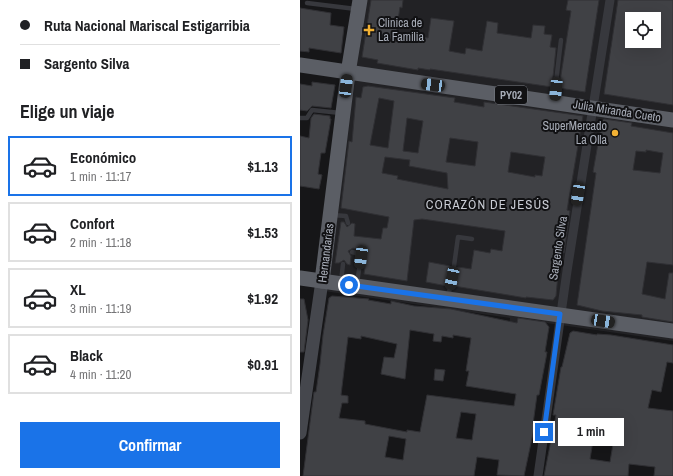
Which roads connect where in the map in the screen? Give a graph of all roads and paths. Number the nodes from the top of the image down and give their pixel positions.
1 (610, 0) edge
2 (307, 4) dead end
3 (359, 5) edge
4 (561, 40) dead end
5 (300, 65) edge
6 (348, 73) junction
7 (554, 101) junction
8 (592, 107) junction
9 (343, 113) junction
10 (300, 118) edge
11 (673, 120) edge
12 (330, 214) junction
13 (348, 223) dead end
14 (472, 238) dead end
15 (352, 252) dead end
16 (343, 264) dead end
17 (454, 266) dead end
18 (300, 278) edge
19 (452, 278) dead end
20 (322, 281) junction
21 (341, 284) junction
22 (357, 286) junction
23 (448, 299) junction
24 (560, 314) junction
25 (673, 331) edge
26 (300, 434) edge
27 (538, 476) edge

1 - 8 street, Sargento Silva
2 - 3 lane
3 - 6 highway, Hernandarias
4 - 7 lane
5 - 6 highway, Julia Miranda Cueto / PY02
6 - 7 highway, Julia Miranda Cueto / PY02
6 - 9 highway, Hernandarias
7 - 8 highway, Julia Miranda Cueto / PY02
8 - 11 highway, Julia Miranda Cueto / PY02
8 - 24 street, Sargento Silva
9 - 10 lane
9 - 12 highway, Hernandarias
12 - 13 lane
12 - 20 highway, Hernandarias
14 - 17 lane
15 - 22 lane
16 - 21 lane
18 - 20 highway
19 - 23 lane
20 - 21 highway
20 - 26 main road, Hernandarias
21 - 22 highway
22 - 23 highway
23 - 24 highway
24 - 25 highway
24 - 27 street, Sargento Silva

